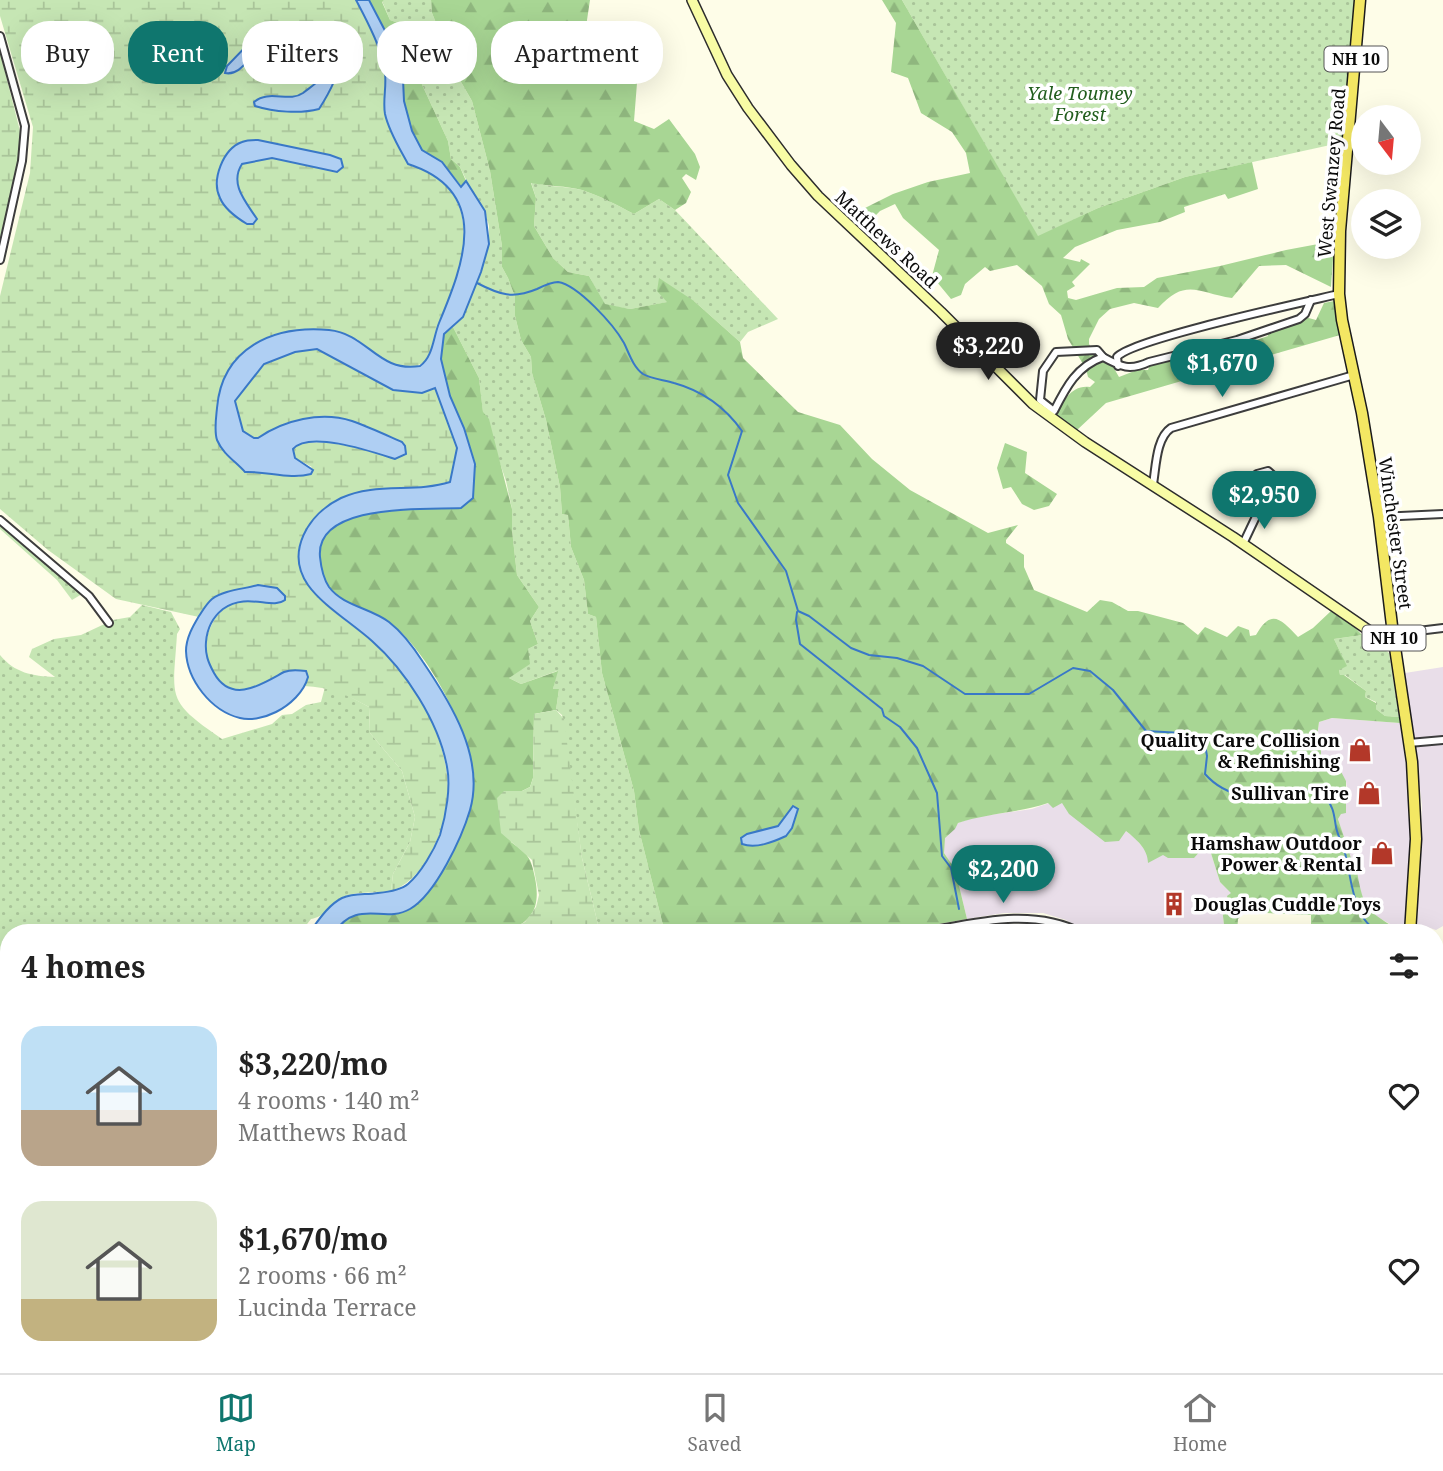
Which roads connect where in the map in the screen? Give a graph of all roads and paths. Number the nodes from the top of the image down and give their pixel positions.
1 (692, 0) edge
2 (1360, 0) edge
3 (0, 36) edge
4 (0, 260) edge
5 (1339, 293) junction
6 (1311, 300) junction
7 (1347, 348) joint
8 (1103, 357) junction
9 (1118, 366) junction
10 (1354, 375) junction
11 (1153, 484) junction
12 (1261, 506) junction
13 (1443, 514) edge
14 (1379, 517) junction
15 (0, 520) edge
16 (1243, 544) junction
17 (109, 624) dead end
18 (1443, 628) edge
19 (1393, 634) junction
20 (1443, 740) edge
21 (1409, 743) junction
22 (980, 924) edge
23 (1060, 924) edge
24 (1410, 924) edge

1 - 11 street, Matthews Road
2 - 5 main road, West Swanzey Road / NH 10
3 - 4 street
5 - 6 street
5 - 7 main road, West Swanzey Road / NH 10
6 - 9 street
6 - 9 street
7 - 10 main road, Winchester Street / NH 10
8 - 8 street
8 - 9 street
10 - 11 street
10 - 14 main road, Winchester Street / NH 10
11 - 16 street, Matthews Road
12 - 12 street
12 - 16 street
13 - 14 street
14 - 19 main road, Winchester Street / NH 10
15 - 17 street
16 - 19 street, Matthews Road
18 - 19 street
19 - 21 main road, Winchester Street / NH 10
20 - 21 street
21 - 24 main road, Winchester Street / NH 10
22 - 23 street

